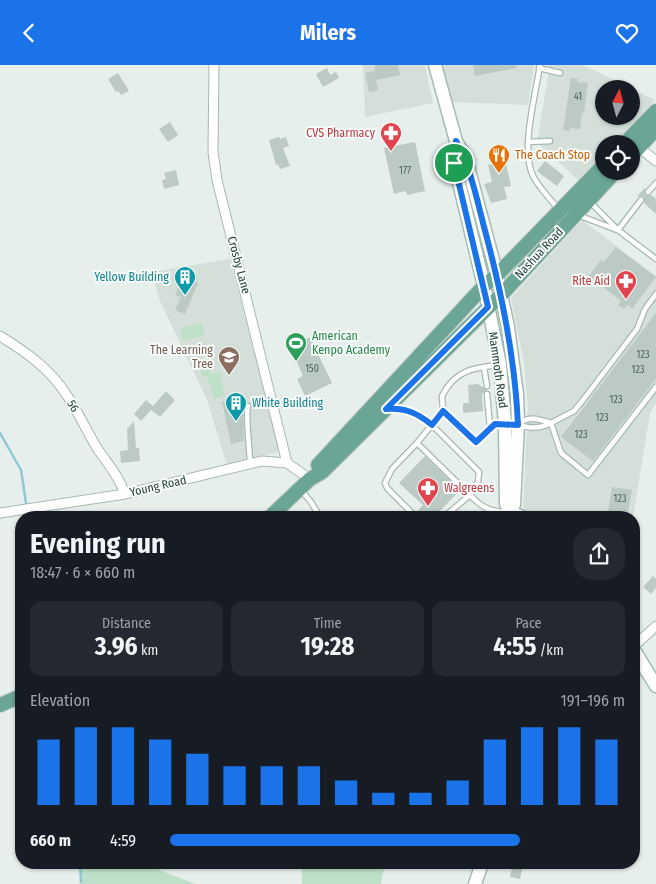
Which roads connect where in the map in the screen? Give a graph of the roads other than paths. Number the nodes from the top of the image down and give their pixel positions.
1 (214, 65) edge
2 (435, 65) edge
3 (539, 67) edge
4 (560, 73) dead end
5 (656, 111) edge
6 (656, 129) edge
7 (639, 135) edge
8 (640, 140) edge
9 (456, 141) junction
10 (550, 141) dead end
11 (528, 142) junction
12 (640, 151) edge
13 (656, 161) edge
14 (595, 174) edge
15 (607, 180) edge
16 (656, 183) edge
17 (648, 192) dead end
18 (588, 199) junction
19 (641, 199) dead end
20 (559, 211) junction
21 (575, 214) junction
22 (618, 230) junction
23 (656, 259) edge
24 (497, 275) junction
25 (484, 286) junction
26 (502, 294) junction
27 (656, 294) edge
28 (488, 307) junction
29 (0, 336) edge
30 (500, 365) junction
31 (484, 367) junction
32 (487, 386) dead end
33 (656, 387) edge
34 (487, 394) dead end
35 (248, 406) dead end
36 (386, 409) junction
37 (443, 411) junction
38 (550, 423) junction
39 (505, 424) junction
40 (432, 425) junction
41 (518, 425) junction
42 (490, 428) junction
43 (417, 443) junction
44 (287, 463) junction
45 (250, 465) junction
46 (310, 479) junction
47 (300, 489) junction
48 (124, 494) junction
49 (470, 495) junction
50 (276, 511) edge
51 (316, 511) edge
52 (410, 511) edge
53 (451, 511) edge
54 (490, 511) edge
55 (508, 511) edge
56 (511, 511) edge
57 (0, 513) edge
58 (656, 626) edge
59 (640, 641) edge
60 (640, 660) edge
61 (656, 686) edge
62 (15, 698) edge
63 (0, 705) edge
64 (480, 869) edge
65 (475, 884) edge

1 - 44 street, Crosby Lane
2 - 9 main road, Mammoth Road
3 - 4 lane
3 - 11 lane
5 - 7 main road
6 - 8 main road
9 - 24 main road, Mammoth Road
9 - 25 main road, Mammoth Road
10 - 11 lane
11 - 20 lane
12 - 13 street
14 - 20 main road, Nashua Road
15 - 18 main road, Nashua Road
16 - 17 lane
18 - 21 main road, Nashua Road
18 - 22 lane
19 - 22 lane
20 - 24 main road, Nashua Road
21 - 22 lane
21 - 26 main road, Nashua Road
22 - 23 lane
24 - 25 main road, Nashua Road
24 - 26 main road, Mammoth Road
25 - 28 main road, Mammoth Road
25 - 46 main road, Nashua Road
26 - 28 main road, Nashua Road
26 - 41 main road, Mammoth Road
27 - 38 lane
28 - 30 main road, Mammoth Road
28 - 36 main road, Nashua Road
29 - 48 street, 56
30 - 31 lane
30 - 39 main road, Mammoth Road
31 - 32 lane
31 - 37 lane
33 - 38 lane
34 - 42 lane
35 - 45 lane
36 - 40 lane
36 - 46 main road, Nashua Road
37 - 40 lane
37 - 42 lane
38 - 41 lane
38 - 41 lane
39 - 41 lane
39 - 42 lane
39 - 55 main road, Mammoth Road
40 - 43 lane
40 - 49 lane
41 - 56 main road, Mammoth Road
43 - 49 lane
43 - 52 lane
44 - 45 street, Young Road
44 - 46 street
45 - 48 street, Young Road
46 - 47 main road, Nashua Road
47 - 50 main road, Nashua Road
47 - 51 lane
48 - 57 street, Young Road
49 - 53 lane
49 - 54 lane
58 - 59 street
60 - 61 main road
62 - 63 main road
64 - 65 main road

